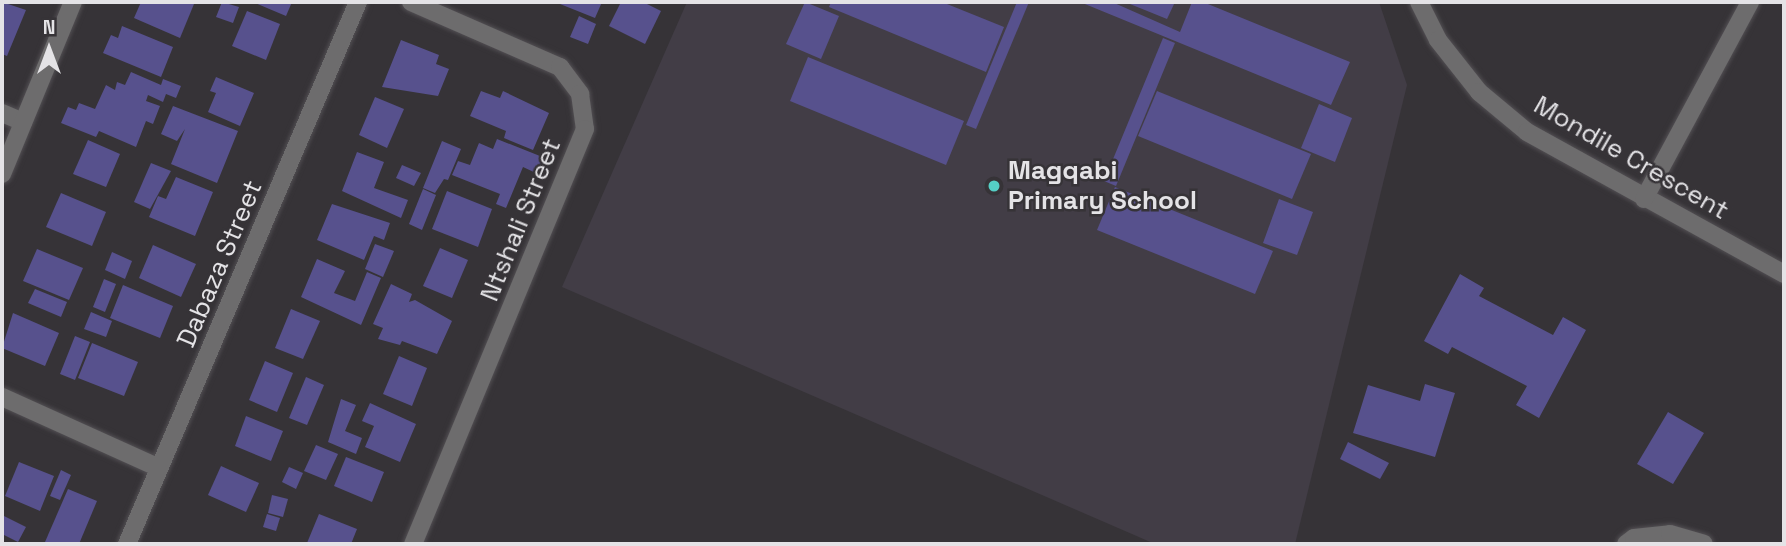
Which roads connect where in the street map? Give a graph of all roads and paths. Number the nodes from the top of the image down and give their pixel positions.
1 (73, 2) edge
2 (358, 2) edge
3 (411, 2) edge
4 (1419, 2) edge
5 (1750, 2) edge
6 (2, 113) edge
7 (23, 122) junction
8 (2, 174) edge
9 (1644, 199) junction
10 (1784, 274) edge
11 (2, 397) edge
12 (159, 468) junction
13 (127, 544) edge
14 (413, 544) edge
15 (1626, 544) edge
16 (1704, 544) edge

1 - 7 street
2 - 12 street, Dabaza Street
3 - 14 street, Ntshali Street
4 - 9 street, Mondile Crescent
5 - 9 street
6 - 7 street
7 - 8 street
9 - 10 street, Mondile Crescent
11 - 12 street
12 - 13 street, Dabaza Street
15 - 16 street

